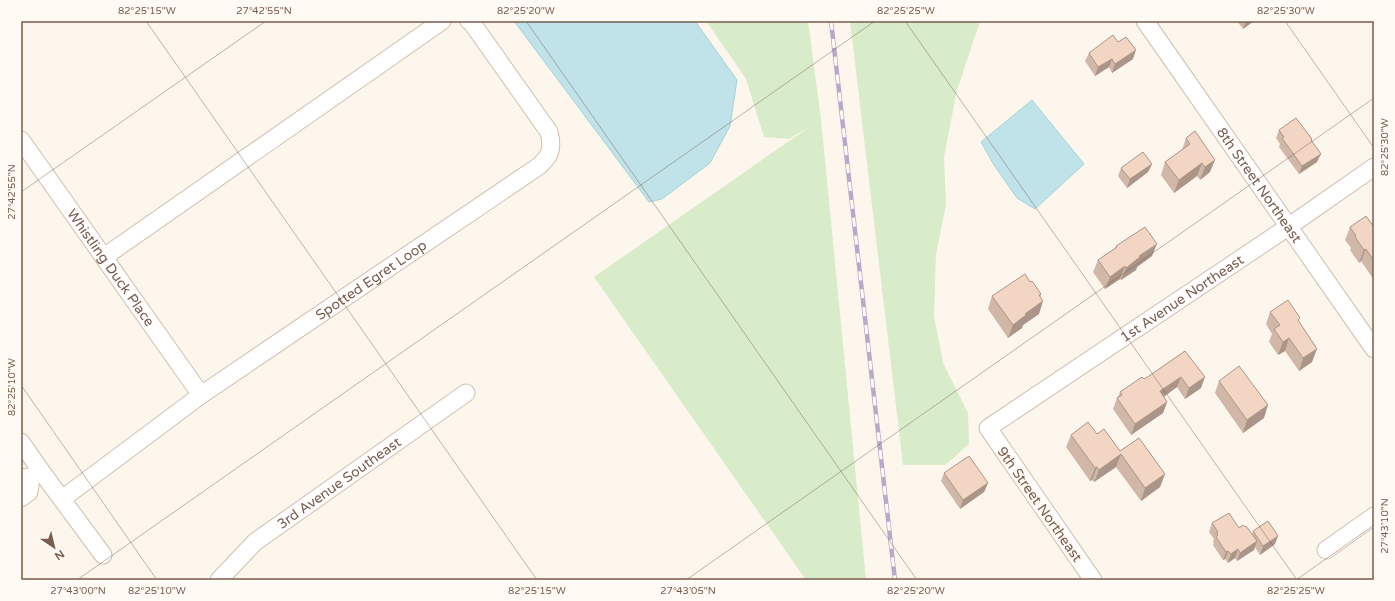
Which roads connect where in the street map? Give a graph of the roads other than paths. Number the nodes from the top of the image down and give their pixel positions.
1 (442, 21) edge
2 (469, 21) edge
3 (1145, 21) edge
4 (21, 140) edge
5 (1374, 167) edge
6 (1288, 227) junction
7 (104, 257) junction
8 (1374, 349) edge
9 (466, 393) dead end
10 (201, 395) junction
11 (988, 428) joint
12 (21, 442) edge
13 (31, 475) edge
14 (21, 498) edge
15 (62, 499) junction
16 (1374, 516) edge
17 (1326, 550) dead end
18 (103, 555) dead end
19 (219, 580) edge
20 (1093, 580) edge

1 - 7 street
2 - 10 street, Spotted Egret Loop
3 - 6 street, 8th Street Northeast
4 - 7 street, Whistling Duck Place
5 - 6 street, 1st Avenue Northeast
6 - 8 street, 8th Street Northeast
6 - 11 street, 1st Avenue Northeast
7 - 10 street, Whistling Duck Place
9 - 19 street, 3rd Avenue Southeast
10 - 15 street, Spotted Egret Loop
11 - 20 street, 9th Street Northeast
12 - 13 street
13 - 14 street
13 - 15 street
15 - 18 street
16 - 17 street

